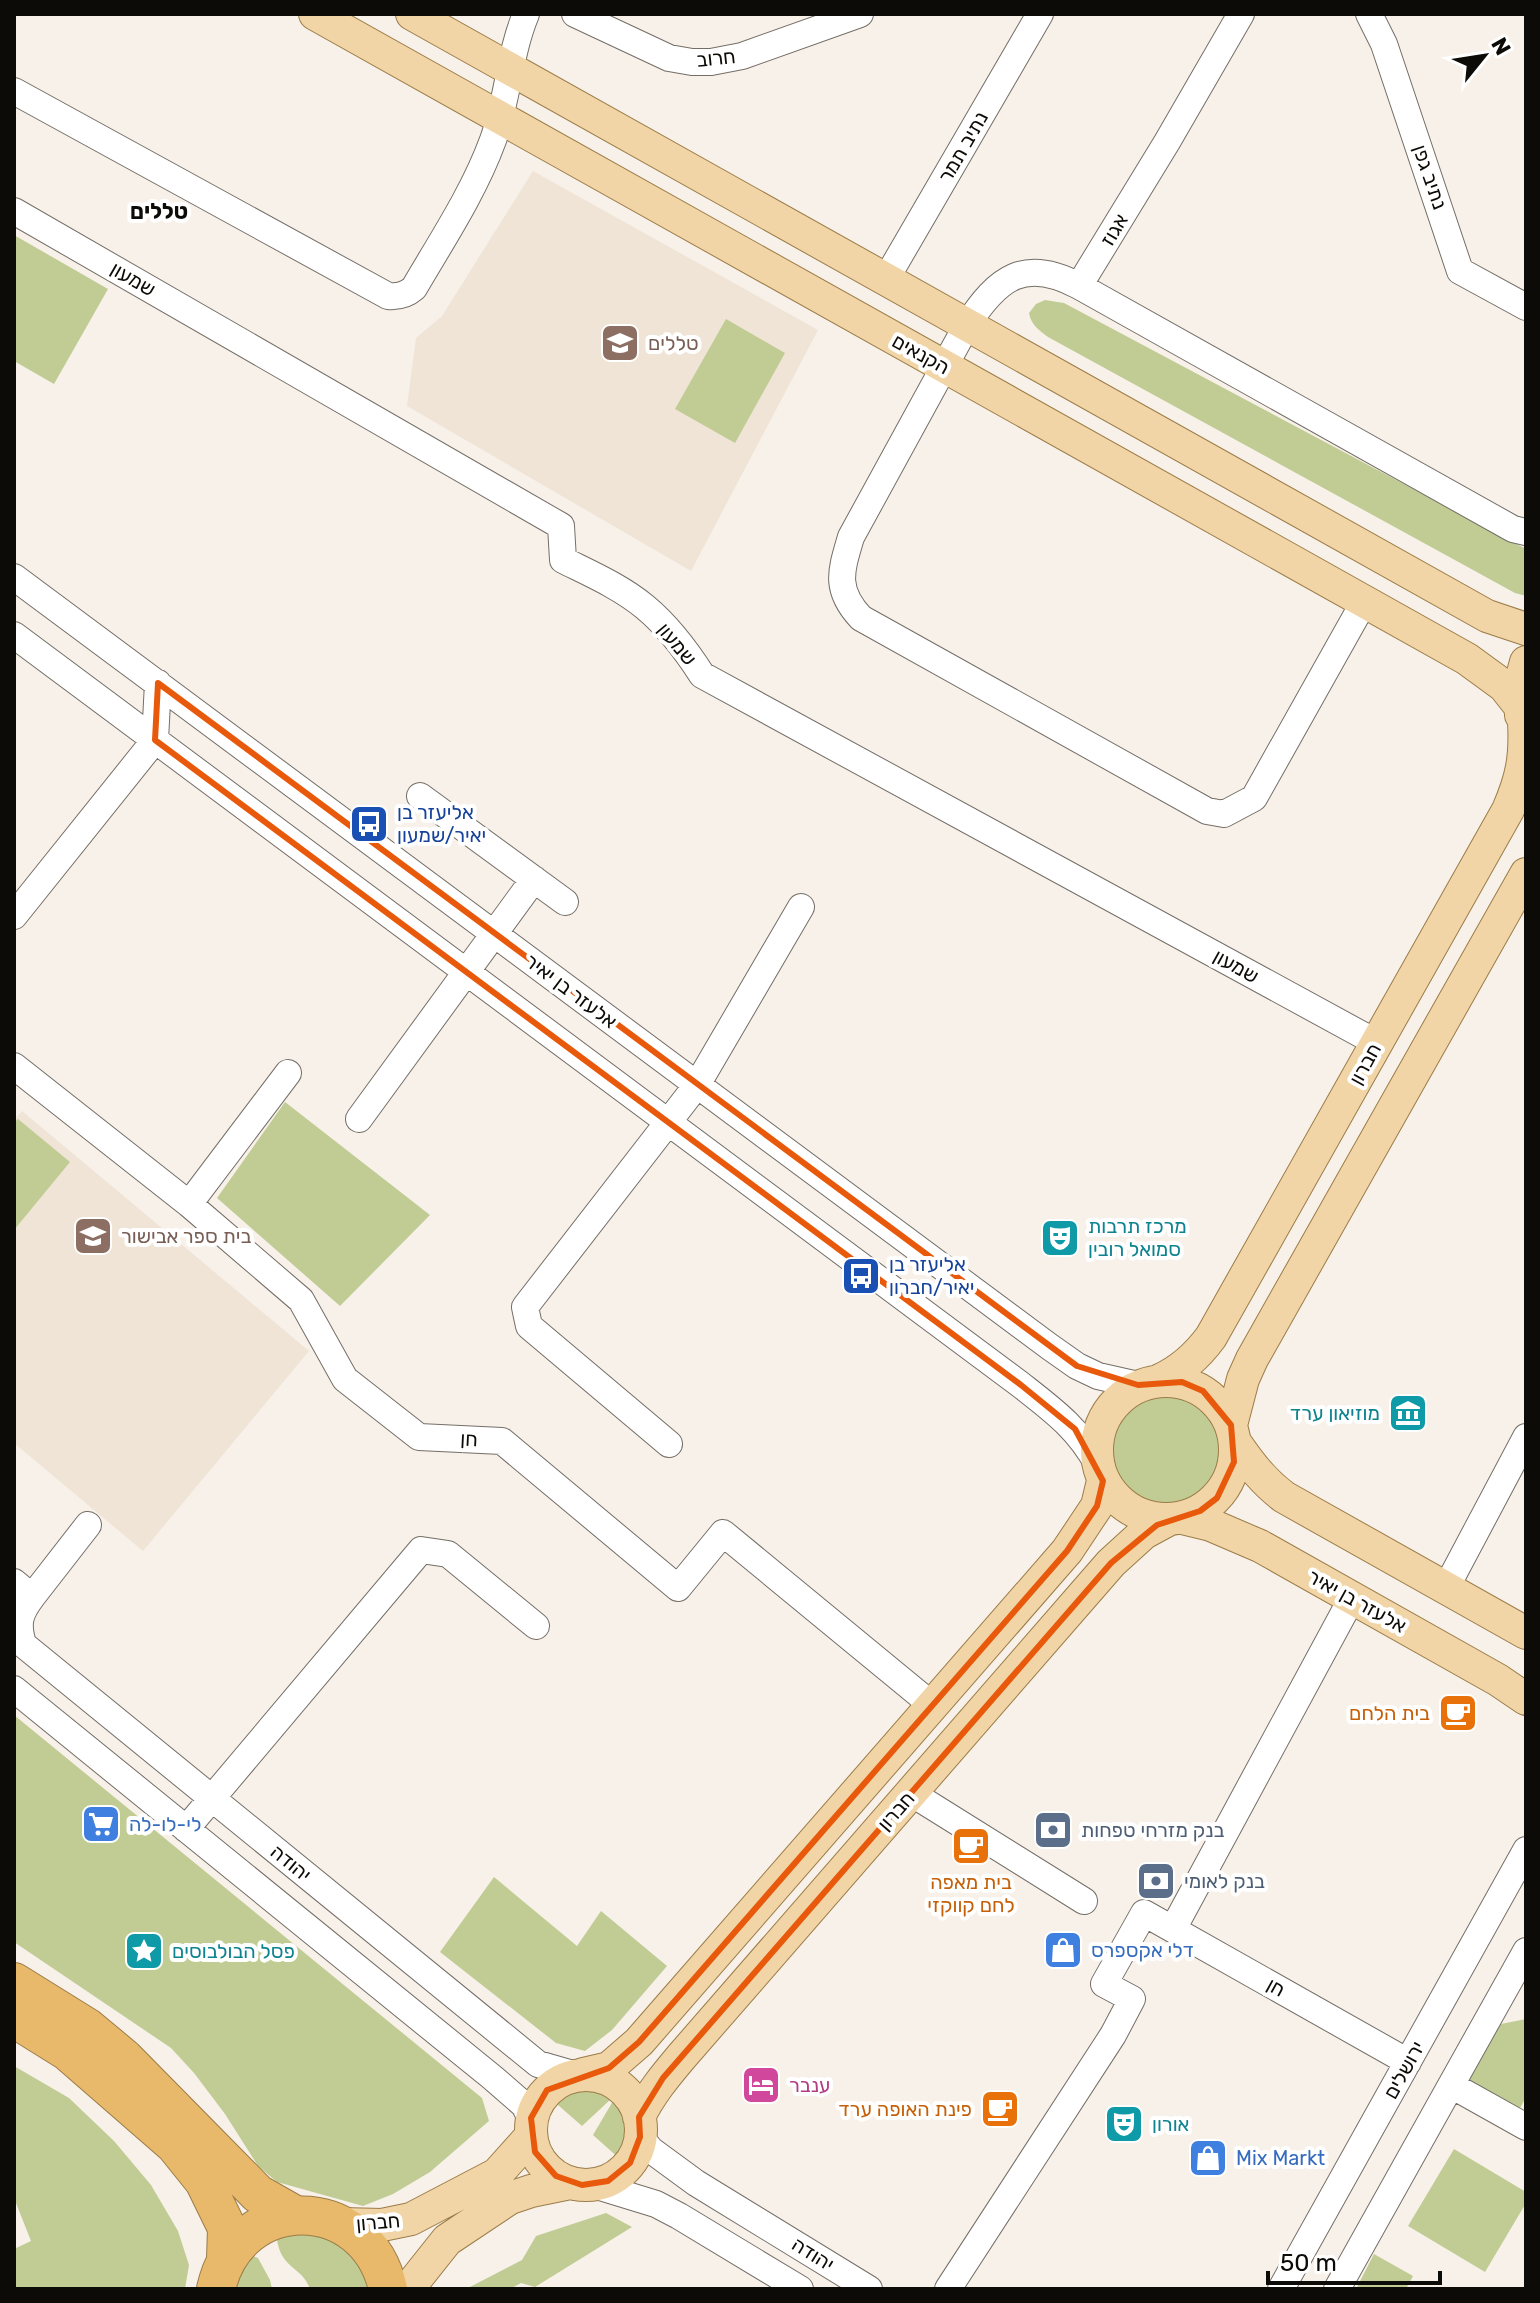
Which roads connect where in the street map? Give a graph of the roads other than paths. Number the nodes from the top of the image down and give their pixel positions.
1 (315, 14) edge
2 (412, 14) edge
3 (526, 14) edge
4 (575, 14) edge
5 (860, 14) edge
6 (1040, 14) edge
7 (1241, 14) edge
8 (1369, 14) edge
9 (509, 68) junction
10 (14, 91) edge
11 (500, 118) junction
12 (14, 211) edge
13 (886, 279) junction
14 (1079, 286) junction
15 (1526, 307) edge
16 (967, 325) junction
17 (943, 366) junction
18 (1526, 532) edge
19 (14, 577) edge
20 (1364, 602) junction
21 (1526, 629) edge
22 (14, 635) edge
23 (1526, 662) edge
24 (158, 683) junction
25 (1523, 718) edge
26 (155, 740) junction
27 (420, 796) dead end
28 (1526, 874) edge
29 (534, 879) junction
30 (19, 899) edge
31 (565, 902) dead end
32 (801, 907) dead end
33 (496, 934) junction
34 (467, 972) junction
35 (1377, 1043) junction
36 (14, 1066) edge
37 (288, 1073) dead end
38 (697, 1085) junction
39 (359, 1119) dead end
40 (668, 1121) junction
41 (189, 1204) junction
42 (1149, 1383) junction
43 (1233, 1433) junction
44 (1526, 1437) edge
45 (669, 1444) dead end
46 (1100, 1473) junction
47 (1175, 1519) junction
48 (88, 1525) dead end
49 (1446, 1588) junction
50 (23, 1590) edge
51 (1352, 1598) junction
52 (536, 1626) dead end
53 (1526, 1633) edge
54 (18, 1641) edge
55 (14, 1689) edge
56 (1526, 1699) edge
57 (932, 1705) junction
58 (911, 1793) junction
59 (211, 1797) junction
60 (186, 1829) junction
61 (1526, 1850) edge
62 (1084, 1901) dead end
63 (1173, 1929) junction
64 (1526, 1951) edge
65 (14, 1982) edge
66 (14, 2018) edge
67 (1408, 2062) junction
68 (580, 2075) junction
69 (1451, 2085) junction
70 (531, 2127) junction
71 (640, 2127) junction
72 (1526, 2127) edge
73 (582, 2184) junction
74 (295, 2215) junction
75 (342, 2224) junction
76 (221, 2274) edge
77 (388, 2289) edge
78 (408, 2289) edge
79 (800, 2289) edge
80 (869, 2289) edge
81 (948, 2289) edge
82 (1281, 2289) edge
83 (1337, 2289) edge

1 - 11 main road, הקנאים
2 - 9 main road
3 - 9 street
4 - 5 street, חרוב
6 - 13 street, נתיב תמר
7 - 14 street, אגוז
8 - 15 street, נתיב גפן
9 - 11 street
9 - 13 main road
10 - 11 street
11 - 17 main road, הקנאים
12 - 35 street, שמעון
13 - 16 main road
14 - 16 street
14 - 18 street
16 - 17 street
16 - 21 main road
17 - 20 main road, הקנאים
17 - 20 street
19 - 24 street, אלעזר בן יאיר
20 - 25 main road, הקנאים
22 - 26 street
23 - 25 main road, חברון
24 - 26 street
24 - 33 street, אלעזר בן יאיר
25 - 35 main road, חברון
26 - 30 street
26 - 34 street
27 - 29 street
28 - 43 main road
29 - 31 street
29 - 33 street
32 - 38 street
33 - 34 street
33 - 38 street, אלעזר בן יאיר
34 - 39 street
34 - 40 street
35 - 42 main road, חברון
36 - 41 street, חן
37 - 41 street
38 - 40 street
38 - 42 street, אלעזר בן יאיר
40 - 45 street
40 - 46 street
41 - 57 street, חן
42 - 43 main road
42 - 46 main road
43 - 47 main road
43 - 49 main road
44 - 49 street
46 - 47 main road
46 - 57 main road, חברון
47 - 51 main road, אלעזר בן יאיר
47 - 58 main road, חברון
48 - 50 street
49 - 53 main road
50 - 54 street
51 - 56 main road, אלעזר בן יאיר
51 - 63 street
52 - 59 street
54 - 59 street, יהודה
55 - 60 street, יהודה
57 - 68 main road, חברון
58 - 62 street
58 - 71 main road, חברון
59 - 60 street
59 - 68 street, יהודה
60 - 70 street, יהודה
61 - 67 street, ירושלים
63 - 67 street, חן
63 - 81 street, חן
64 - 69 street
65 - 74 highway
66 - 76 highway
67 - 82 street, ירושלים
68 - 70 main road
68 - 71 main road
69 - 72 street
69 - 83 street
70 - 73 main road
70 - 75 main road, חברון
71 - 73 main road
71 - 80 street, יהודה
73 - 78 main road
73 - 79 street, יהודה
74 - 75 highway
74 - 76 highway
75 - 77 highway

